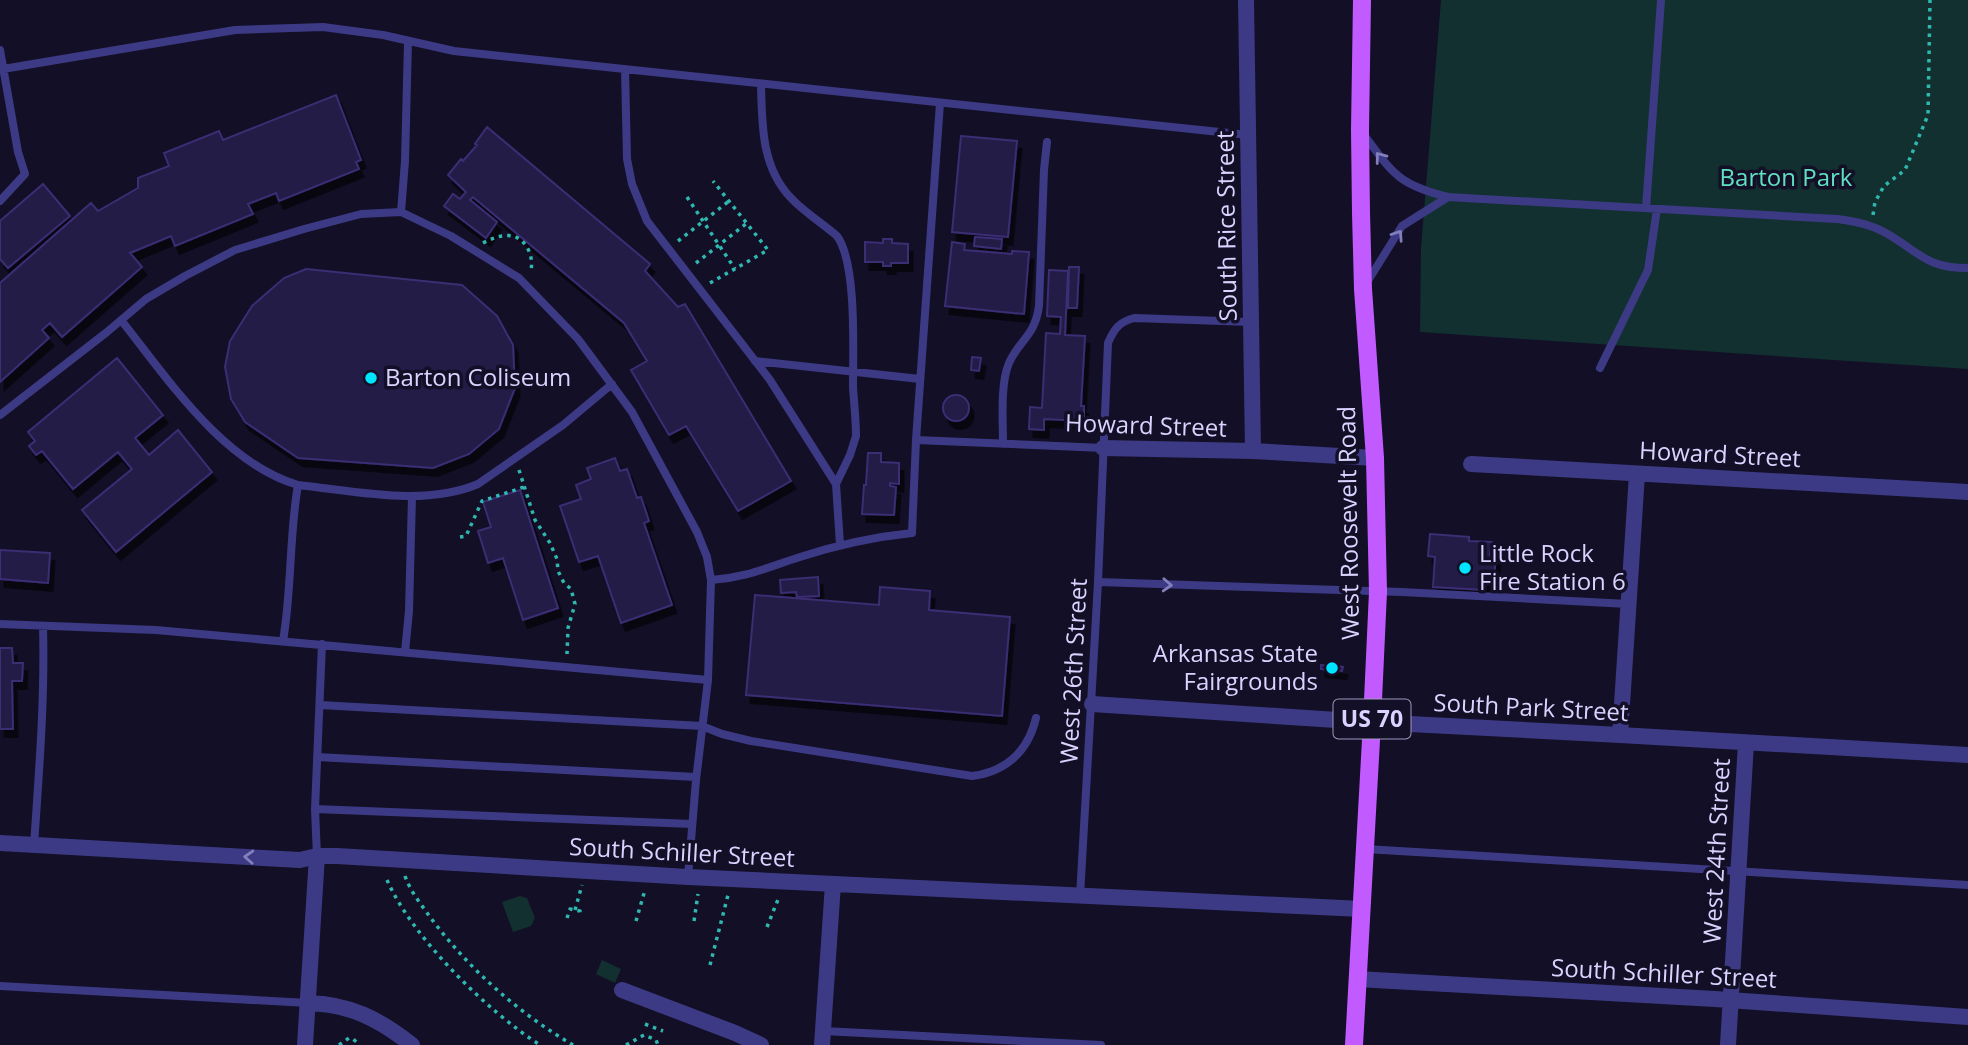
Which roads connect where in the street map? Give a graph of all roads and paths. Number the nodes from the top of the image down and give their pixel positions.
1 (1246, 0) edge
2 (1362, 0) edge
3 (1661, 0) edge
4 (1930, 0) edge
5 (408, 41) junction
6 (0, 50) edge
7 (3, 69) junction
8 (625, 69) junction
9 (761, 84) junction
10 (940, 103) junction
11 (1360, 130) junction
12 (1248, 135) junction
13 (1047, 142) dead end
14 (713, 181) dead end
15 (687, 197) dead end
16 (1448, 197) junction
17 (0, 201) edge
18 (729, 201) junction
19 (1646, 208) junction
20 (1657, 209) junction
21 (401, 212) junction
22 (704, 222) junction
23 (747, 223) junction
24 (1870, 226) junction
25 (719, 245) junction
26 (668, 249) junction
27 (472, 250) junction
28 (1968, 268) edge
29 (735, 269) junction
30 (686, 271) junction
31 (527, 287) junction
32 (700, 289) junction
33 (1363, 289) junction
34 (121, 320) junction
35 (1251, 321) junction
36 (755, 361) junction
37 (1600, 368) dead end
38 (853, 372) junction
39 (920, 379) junction
40 (612, 384) junction
41 (0, 415) edge
42 (916, 440) junction
43 (1003, 444) junction
44 (1103, 448) junction
45 (1253, 451) junction
46 (514, 458) junction
47 (1375, 458) junction
48 (1471, 464) dead end
49 (1637, 474) junction
50 (836, 484) junction
51 (298, 485) junction
52 (524, 486) junction
53 (1968, 492) edge
54 (412, 496) junction
55 (460, 537) dead end
56 (840, 545) junction
57 (711, 580) junction
58 (1098, 582) junction
59 (1378, 592) junction
60 (1629, 604) junction
61 (0, 624) edge
62 (43, 626) junction
63 (284, 641) junction
64 (322, 644) junction
65 (405, 652) junction
66 (567, 667) junction
67 (708, 680) junction
68 (1092, 704) junction
69 (320, 705) junction
70 (1036, 718) dead end
71 (1372, 722) junction
72 (702, 726) junction
73 (1620, 734) junction
74 (1746, 743) junction
75 (1968, 755) edge
76 (317, 757) junction
77 (696, 777) junction
78 (315, 809) junction
79 (692, 824) junction
80 (0, 843) edge
81 (34, 845) junction
82 (1365, 849) junction
83 (317, 856) junction
84 (400, 861) junction
85 (1739, 870) junction
86 (648, 874) junction
87 (693, 877) junction
88 (733, 879) junction
89 (387, 880) dead end
90 (786, 882) junction
91 (833, 884) junction
92 (1968, 885) edge
93 (580, 892) dead end
94 (1080, 896) junction
95 (1362, 909) junction
96 (575, 910) junction
97 (578, 916) dead end
98 (567, 918) dead end
99 (636, 921) dead end
100 (694, 921) dead end
101 (767, 927) dead end
102 (710, 965) dead end
103 (1357, 979) junction
104 (0, 986) edge
105 (622, 990) dead end
106 (1731, 1000) junction
107 (308, 1003) junction
108 (1968, 1017) edge
109 (645, 1024) dead end
110 (654, 1027) junction
111 (663, 1031) dead end
112 (651, 1038) junction
113 (822, 1038) edge
114 (305, 1045) edge
115 (339, 1045) edge
116 (360, 1045) edge
117 (412, 1045) edge
118 (540, 1045) edge
119 (573, 1045) edge
120 (626, 1045) edge
121 (658, 1045) edge
122 (761, 1045) edge
123 (1101, 1045) edge
124 (1354, 1045) edge
125 (1728, 1045) edge

1 - 12 street, South Rice Street
2 - 11 main road, West Roosevelt Road / US 70
3 - 19 lane
4 - 24 path
5 - 7 lane
5 - 8 lane
5 - 21 lane
6 - 7 lane
7 - 17 lane
8 - 9 lane
8 - 26 lane
9 - 10 lane
9 - 38 lane
10 - 12 lane
10 - 39 lane
16 -> 11 lane
11 - 33 main road, West Roosevelt Road / US 70
12 - 35 street, South Rice Street
13 - 43 lane
14 - 18 path
15 - 22 path
16 - 19 lane
33 -> 16 lane
18 - 22 path
18 - 23 path
19 - 20 lane
20 - 24 lane
20 - 37 lane
21 - 27 lane
21 - 34 lane
22 - 25 path
22 - 26 path
23 - 25 path
23 - 29 path
24 - 28 lane
25 - 29 path
25 - 30 path
26 - 30 lane
27 - 31 lane
27 - 31 path
29 - 32 path
30 - 32 lane
31 - 40 lane
32 - 36 lane
33 - 47 main road, West Roosevelt Road / US 70
34 - 41 lane
34 - 51 lane
35 - 44 lane, West 26th Street
35 - 45 street, South Rice Street
36 - 38 lane
36 - 50 lane
38 - 39 lane
38 - 50 lane
39 - 42 lane
40 - 46 lane
40 - 57 lane
42 - 43 lane, Howard Street
42 - 56 lane
43 - 44 lane, Howard Street
44 - 45 street, Howard Street
44 - 58 lane, West 26th Street
45 - 47 street, Howard Street
46 - 52 path
46 - 54 lane
47 - 59 main road, West Roosevelt Road / US 70
48 - 49 street, Howard Street
49 - 53 street, Howard Street
49 - 60 street
50 - 56 lane
51 - 54 lane
51 - 63 lane
52 - 55 path
52 - 66 path
54 - 65 lane
56 - 57 lane
57 - 67 lane
58 -> 59 lane
58 - 68 lane, West 26th Street
59 - 60 lane
59 - 71 main road, West Roosevelt Road / US 70
60 - 73 street
61 - 62 lane
62 - 63 lane
62 - 81 lane
63 - 64 lane
64 - 65 lane
64 - 69 lane
65 - 66 lane
66 - 67 lane
67 - 72 lane
68 - 71 street, South Park Street
68 - 94 lane, West 26th Street
69 - 72 lane
69 - 76 lane
70 - 72 lane
71 - 73 street, South Park Street
71 - 82 main road, West Roosevelt Road / US 70
72 - 77 lane
73 - 74 street, South Park Street
74 - 75 street, South Park Street
74 - 85 street, West 24th Street
76 - 77 lane
76 - 78 lane
77 - 79 lane
78 - 79 lane
78 - 83 lane
79 - 87 lane
80 - 81 street, South Schiller Street
83 -> 81 street, South Schiller Street
82 - 85 lane
82 - 95 main road, West Roosevelt Road / US 70
83 - 84 street, South Schiller Street
83 - 107 street
84 - 86 street, South Schiller Street
84 - 119 path
85 - 92 lane
85 - 106 street, West 24th Street
86 - 87 street, South Schiller Street
86 - 99 path
87 - 88 street, South Schiller Street
87 - 100 path
88 - 90 street, South Schiller Street
88 - 102 path
89 - 118 path
90 - 91 street, South Schiller Street
90 - 101 path
91 - 94 street, South Schiller Street
91 - 113 street
93 - 96 path
94 - 95 street, South Schiller Street
95 - 103 main road, West Roosevelt Road / US 70
96 - 97 path
96 - 98 path
103 - 106 street, South Schiller Street
103 - 124 main road, West Roosevelt Road / US 70
104 - 107 lane
105 - 122 street
106 - 108 street, South Schiller Street
106 - 125 street, West 24th Street
107 - 114 street
107 - 117 street
109 - 110 path
110 - 111 path
110 - 112 path
112 - 120 path
112 - 121 path
113 - 123 lane
115 - 116 path

